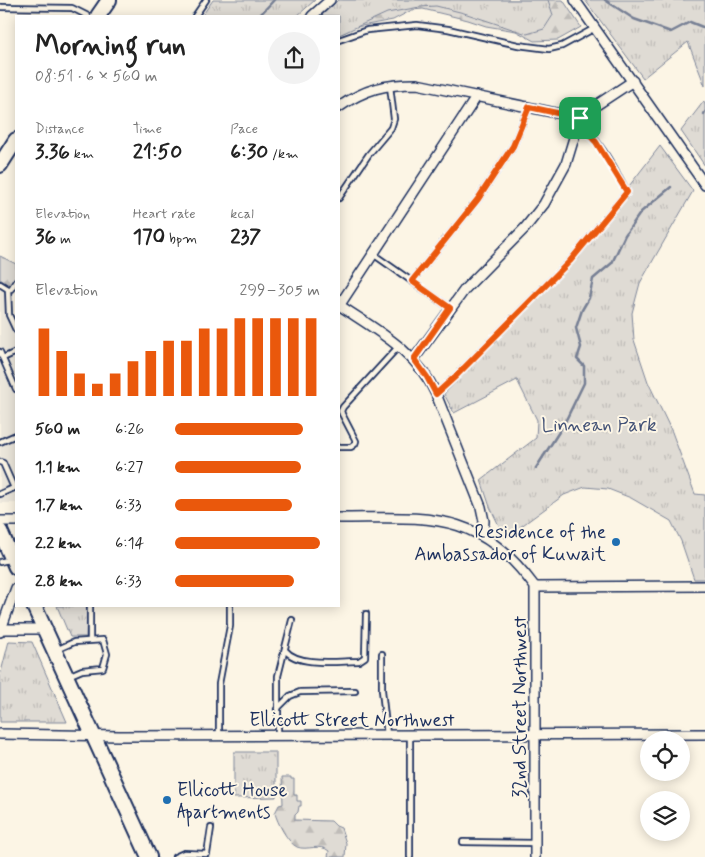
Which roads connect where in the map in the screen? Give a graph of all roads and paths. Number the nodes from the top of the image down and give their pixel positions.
1 (109, 0) edge
2 (206, 0) edge
3 (330, 0) edge
4 (575, 0) edge
5 (0, 7) edge
6 (86, 15) edge
7 (99, 15) edge
8 (196, 15) edge
9 (313, 15) edge
10 (595, 28) junction
11 (340, 40) edge
12 (633, 82) junction
13 (389, 85) junction
14 (477, 96) junction
15 (340, 106) edge
16 (529, 107) junction
17 (579, 121) junction
18 (15, 142) edge
19 (0, 165) edge
20 (705, 184) edge
21 (340, 197) edge
22 (373, 254) junction
23 (412, 281) junction
24 (15, 282) edge
25 (0, 284) edge
26 (8, 289) junction
27 (340, 304) edge
28 (340, 306) edge
29 (450, 308) junction
30 (15, 328) edge
31 (399, 346) junction
32 (0, 352) edge
33 (15, 352) edge
34 (3, 358) junction
35 (414, 359) junction
36 (15, 386) edge
37 (436, 394) junction
38 (15, 435) edge
39 (0, 442) edge
40 (340, 447) edge
41 (0, 462) edge
42 (15, 487) edge
43 (0, 494) edge
44 (340, 518) edge
45 (15, 520) edge
46 (0, 521) edge
47 (1, 536) edge
48 (483, 536) junction
49 (10, 562) edge
50 (705, 586) edge
51 (535, 587) junction
52 (15, 591) edge
53 (34, 607) edge
54 (90, 607) edge
55 (230, 607) edge
56 (366, 614) dead end
57 (292, 620) dead end
58 (45, 629) junction
59 (0, 630) edge
60 (90, 640) junction
61 (54, 650) junction
62 (285, 650) junction
63 (382, 654) dead end
64 (67, 677) junction
65 (355, 691) dead end
66 (278, 710) junction
67 (0, 734) edge
68 (536, 734) junction
69 (705, 734) edge
70 (93, 735) junction
71 (387, 735) junction
72 (410, 735) junction
73 (219, 736) junction
74 (278, 736) junction
75 (211, 828) dead end
76 (463, 842) dead end
77 (535, 843) junction
78 (149, 857) edge
79 (175, 857) edge
80 (410, 857) edge
81 (535, 857) edge

1 - 7 main road
2 - 8 lane
3 - 9 street
4 - 10 street
5 - 6 lane
10 - 11 lane
10 - 12 street
12 - 17 street
12 - 20 street
13 - 14 street
13 - 15 street
13 - 21 lane
14 - 16 street
14 - 22 street
16 - 17 street
16 - 23 lane
17 - 29 street
17 - 37 lane
18 - 19 main road
22 - 23 lane
22 - 27 street
23 - 29 lane
24 - 26 lane
25 - 26 lane
26 - 30 lane
28 - 31 street
29 - 35 street
31 - 35 street
31 - 40 lane
32 - 34 lane
33 - 34 lane
34 - 36 lane
35 - 37 street
37 - 48 street
38 - 39 lane
41 - 42 lane
42 - 43 lane
44 - 48 street
45 - 46 street
47 - 49 main road
48 - 51 street
50 - 51 street
51 - 68 street, 32nd Street Northwest
52 - 59 street
53 - 58 main road
54 - 60 lane
55 - 73 lane
56 - 62 lane
57 - 62 lane
58 - 59 street
58 - 61 main road
60 - 61 lane
60 - 64 lane
61 - 64 main road
62 - 66 lane
63 - 71 lane
64 - 70 main road
65 - 66 lane
66 - 74 lane
67 - 70 street, Ellicott Street Northwest
68 - 69 street, Ellicott Street Northwest
68 - 72 street, Ellicott Street Northwest
68 - 77 street, 32nd Street Northwest
70 - 73 street, Ellicott Street Northwest
70 - 78 main road
71 - 72 street, Ellicott Street Northwest
71 - 74 street, Ellicott Street Northwest
72 - 80 lane
73 - 74 street, Ellicott Street Northwest
75 - 79 lane
76 - 77 lane
77 - 81 street, 32nd Street Northwest

